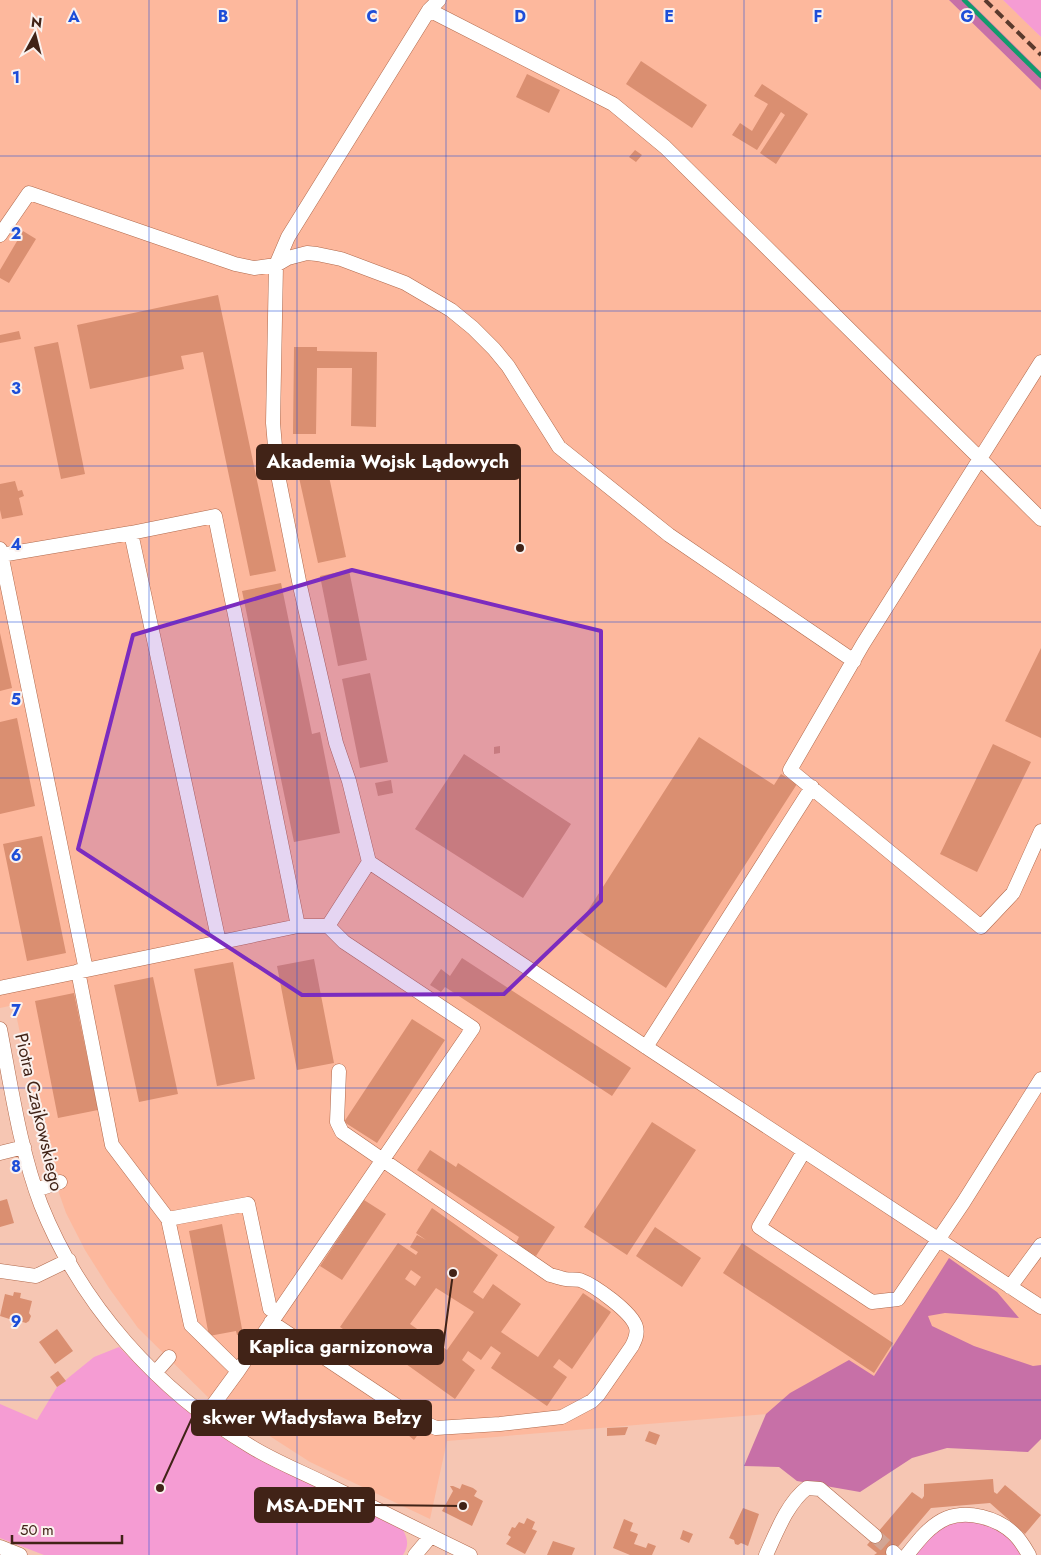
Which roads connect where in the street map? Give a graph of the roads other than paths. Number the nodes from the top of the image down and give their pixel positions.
1 (434, 5) edge
2 (0, 235) edge
3 (276, 265) junction
4 (1041, 362) edge
5 (980, 459) junction
6 (1041, 519) edge
7 (131, 533) junction
8 (1, 552) edge
9 (854, 661) junction
10 (812, 787) junction
11 (1041, 831) edge
12 (369, 862) junction
13 (298, 926) junction
14 (328, 926) junction
15 (219, 942) junction
16 (82, 970) junction
17 (0, 988) edge
18 (0, 1028) edge
19 (646, 1047) junction
20 (2, 1049) edge
21 (339, 1071) dead end
22 (1041, 1079) edge
23 (24, 1146) junction
24 (804, 1150) junction
25 (0, 1152) edge
26 (383, 1160) junction
27 (60, 1182) dead end
28 (36, 1190) junction
29 (168, 1219) junction
30 (938, 1239) junction
31 (1041, 1245) edge
32 (69, 1260) junction
33 (0, 1271) edge
34 (1010, 1287) junction
35 (1041, 1307) edge
36 (274, 1318) junction
37 (169, 1357) dead end
38 (238, 1371) junction
39 (155, 1373) junction
40 (205, 1416) junction
41 (431, 1536) junction
42 (875, 1536) tunnel mouth
43 (0, 1547) edge
44 (899, 1554) edge
45 (20, 1555) edge
46 (415, 1555) edge
47 (470, 1555) edge
48 (766, 1555) edge
49 (1029, 1555) edge

1 - 3 street
1 - 5 street
2 - 3 street
3 - 9 street
3 - 12 street
4 - 5 street
5 - 6 street
5 - 9 street
7 - 8 street
7 - 13 street
7 - 15 street
8 - 16 street
9 - 10 street
10 - 11 street
10 - 19 street
12 - 14 street
12 - 19 street
13 - 14 street
13 - 15 street
14 - 26 street
15 - 16 street
16 - 17 street
16 - 29 street
18 - 20 street, Piotra Czajkowskiego
19 - 24 street
20 - 23 street, Piotra Czajkowskiego
21 - 26 street
22 - 30 street
23 - 25 street
23 - 28 street, Piotra Czajkowskiego
24 - 30 street
24 - 30 street
26 - 36 street
26 - 36 street
27 - 28 street
28 - 32 street, Piotra Czajkowskiego
29 - 36 street
29 - 38 street
30 - 34 street
31 - 34 street
32 - 33 street
32 - 39 street, Piotra Czajkowskiego
34 - 35 street
36 - 38 street
37 - 39 street
38 - 40 street
39 - 40 street, Piotra Czajkowskiego
40 - 41 street, Piotra Czajkowskiego
41 - 46 street
41 - 47 street, Piotra Czajkowskiego
42 - 48 street
43 - 45 street
44 - 49 street

